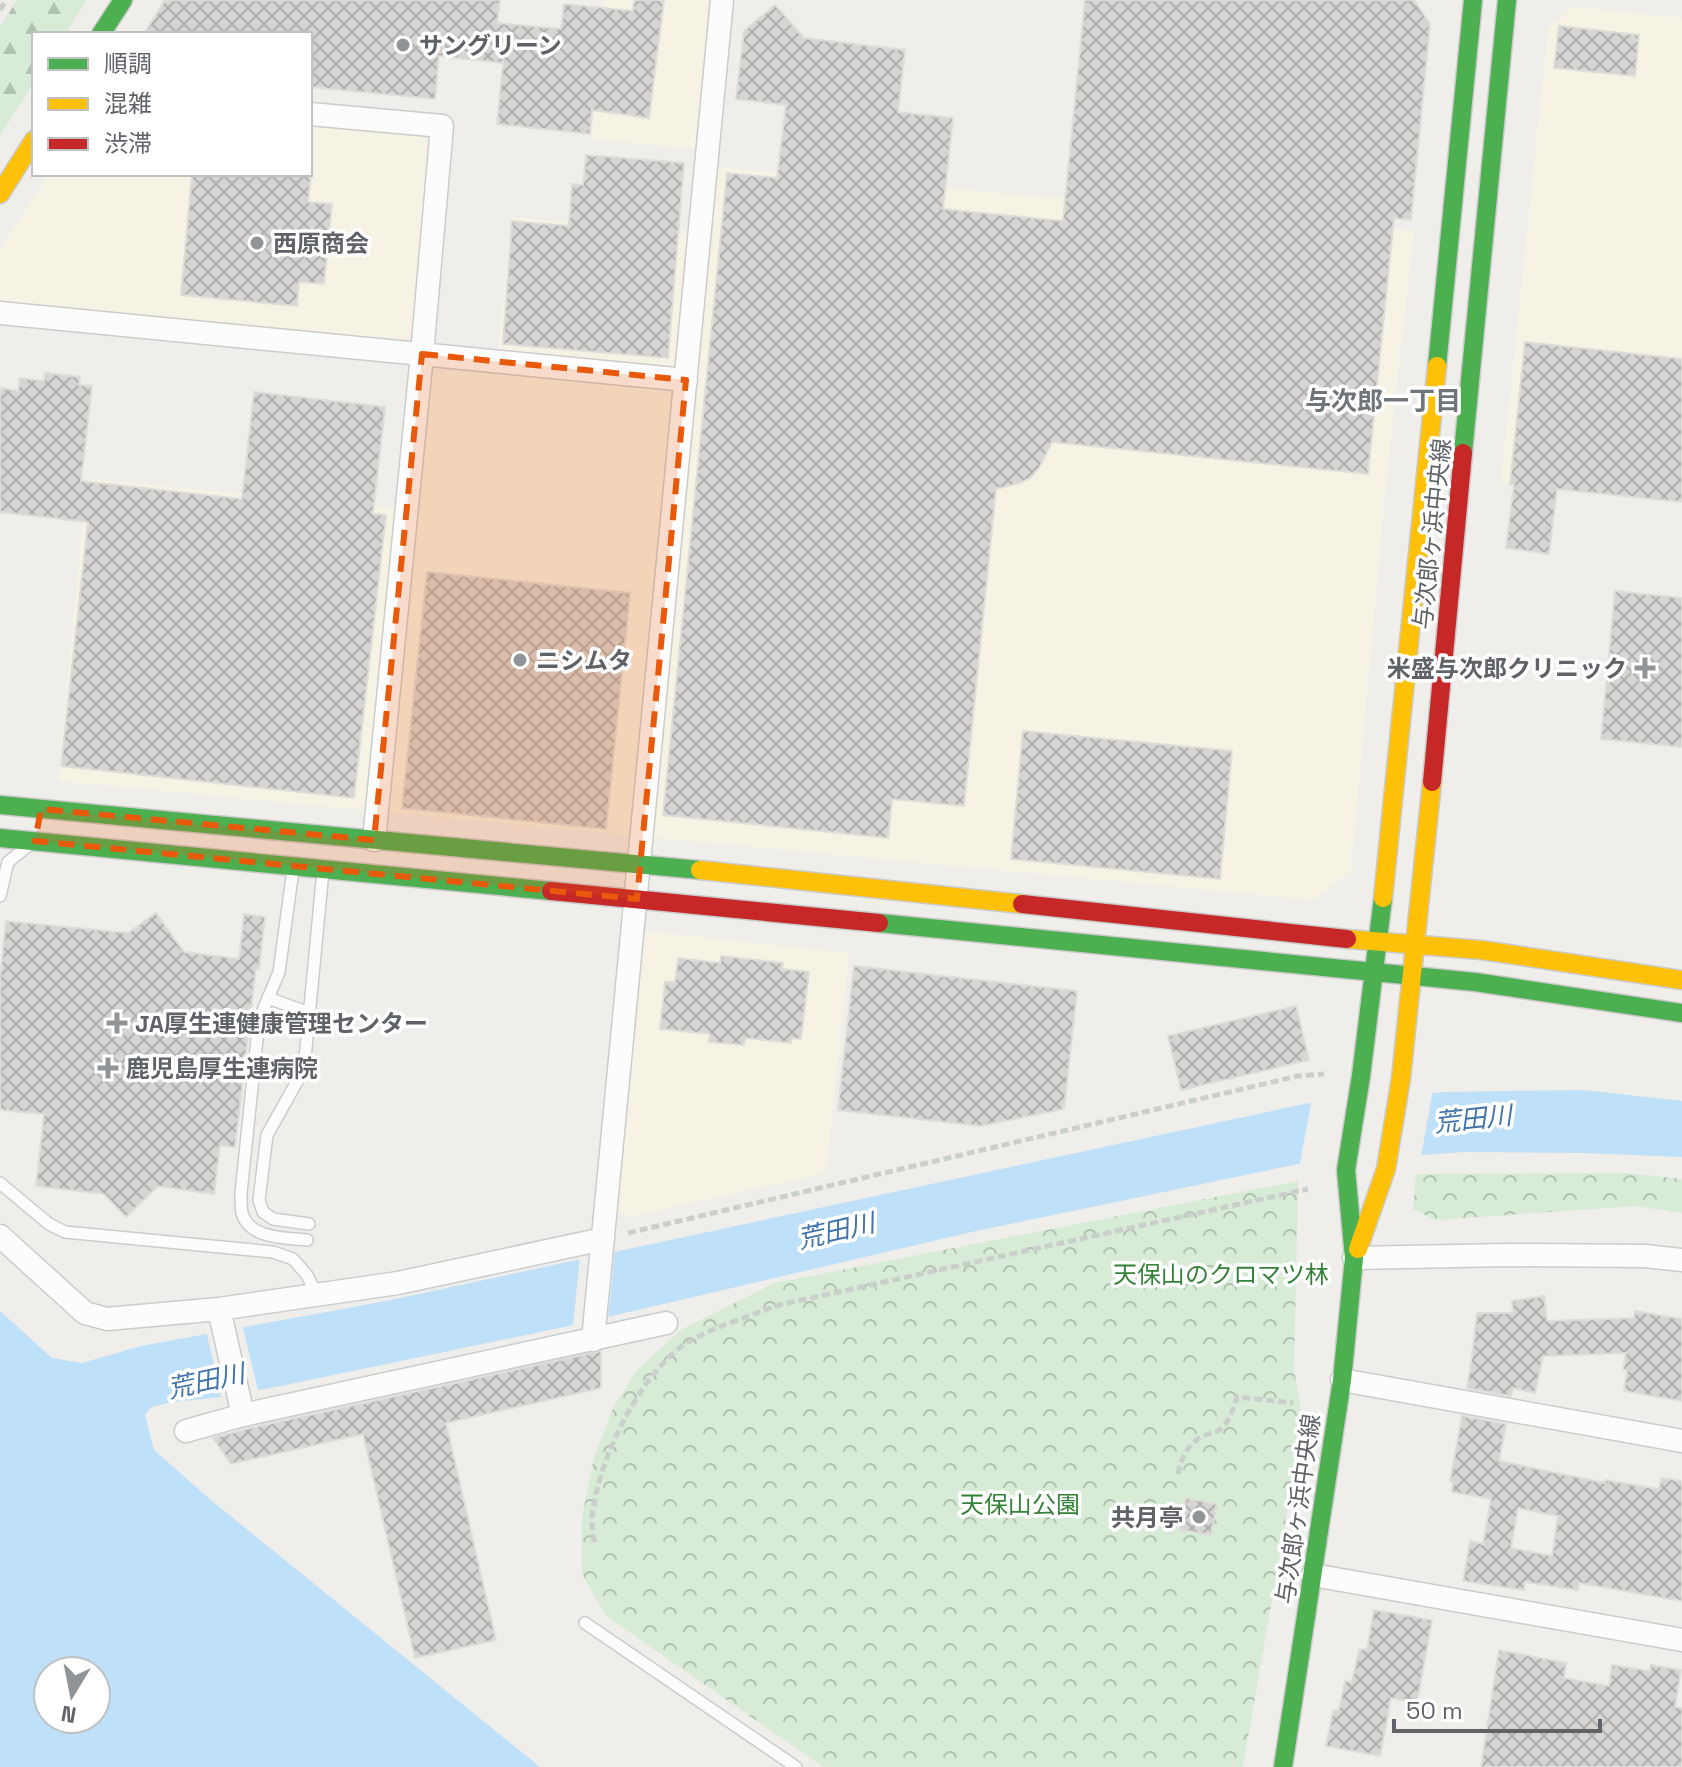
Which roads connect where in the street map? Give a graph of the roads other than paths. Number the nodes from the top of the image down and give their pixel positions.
1 (123, 0) edge
2 (722, 0) edge
3 (1473, 0) edge
4 (1507, 0) edge
5 (102, 32) edge
6 (312, 114) edge
7 (32, 143) edge
8 (1457, 162) junction
9 (1491, 164) junction
10 (0, 194) edge
11 (0, 313) edge
12 (1439, 342) junction
13 (1474, 344) junction
14 (422, 354) junction
15 (686, 380) junction
16 (0, 805) edge
17 (41, 809) junction
18 (0, 838) edge
19 (374, 840) junction
20 (35, 841) junction
21 (640, 863) junction
22 (293, 867) junction
23 (323, 870) junction
24 (370, 875) junction
25 (0, 896) edge
26 (972, 898) junction
27 (637, 899) junction
28 (968, 933) junction
29 (1377, 942) junction
30 (1415, 945) junction
31 (1373, 971) junction
32 (1412, 975) junction
33 (1682, 980) edge
34 (268, 998) junction
35 (309, 1013) junction
36 (1682, 1013) edge
37 (0, 1183) edge
38 (309, 1224) dead end
39 (0, 1236) edge
40 (307, 1240) dead end
41 (602, 1245) junction
42 (1354, 1258) junction
43 (1682, 1260) edge
44 (317, 1295) junction
45 (220, 1315) junction
46 (666, 1323) dead end
47 (594, 1332) junction
48 (1342, 1380) junction
49 (242, 1410) junction
50 (186, 1431) dead end
51 (1682, 1441) edge
52 (1313, 1575) junction
53 (585, 1623) dead end
54 (1682, 1640) edge
55 (796, 1767) edge
56 (1283, 1767) edge

1 - 5 street
2 - 15 street
3 - 8 street, 与次郎ヶ浜中央線
4 - 9 street, 与次郎ヶ浜中央線
6 - 14 street
7 - 10 street
8 - 9 street
8 - 12 street, 与次郎ヶ浜中央線
9 - 13 street, 与次郎ヶ浜中央線
11 - 14 street
12 - 13 street
12 - 29 street, 与次郎ヶ浜中央線
13 - 30 street, 与次郎ヶ浜中央線
14 - 15 street
14 - 19 street
15 - 21 street
16 - 17 street
17 - 19 street
17 - 20 street
18 - 20 street
19 - 21 street
19 - 24 street
20 - 22 street
20 - 25 lane
21 - 26 street
21 - 27 street
22 - 23 street
22 - 34 lane
23 - 24 street
23 - 35 lane
24 - 27 street
26 - 28 street
26 - 29 street
27 - 28 street
27 - 41 street
28 - 31 street
29 - 30 street
29 - 31 street, 与次郎ヶ浜中央線
30 - 32 street, 与次郎ヶ浜中央線
30 - 33 street
31 - 32 street
31 - 42 street, 与次郎ヶ浜中央線
32 - 36 street
32 - 42 street, 与次郎ヶ浜中央線
34 - 35 lane
34 - 40 lane
35 - 38 lane
37 - 44 lane
39 - 45 street
41 - 44 street
41 - 47 street
42 - 43 street
42 - 48 street, 与次郎ヶ浜中央線
44 - 45 street
45 - 49 street
46 - 47 street
47 - 49 street
48 - 51 street
48 - 52 street, 与次郎ヶ浜中央線
49 - 50 street
52 - 54 street
52 - 56 street, 与次郎ヶ浜中央線
53 - 55 lane

